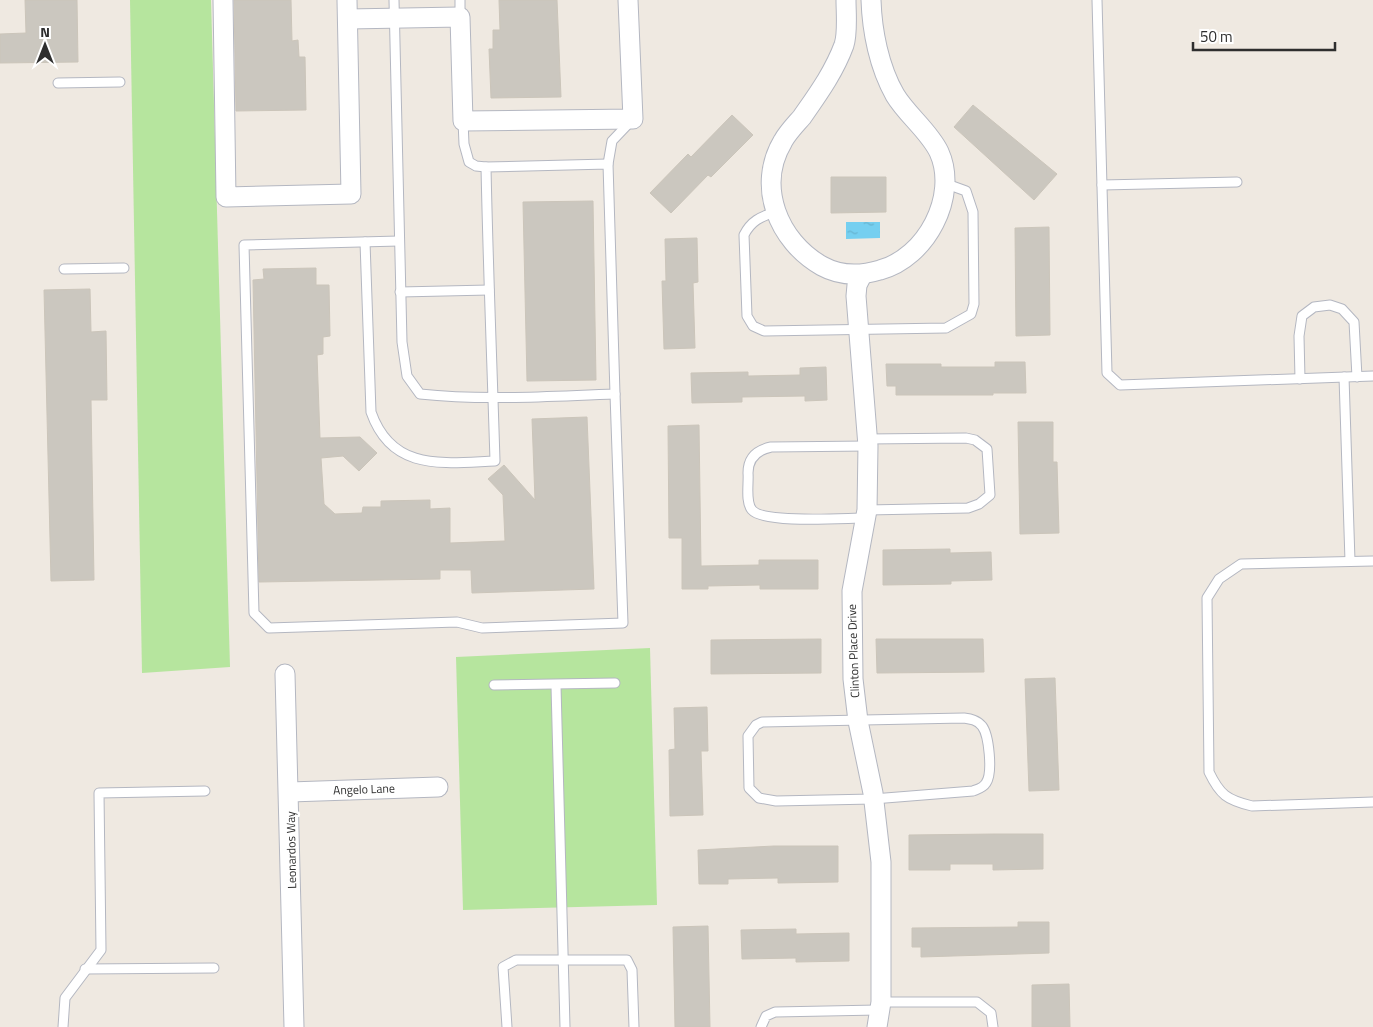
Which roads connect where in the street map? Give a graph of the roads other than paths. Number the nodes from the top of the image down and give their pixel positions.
1 (223, 0) edge
2 (628, 0) edge
3 (846, 0) edge
4 (871, 0) edge
5 (1097, 0) edge
6 (460, 8) edge
7 (348, 9) edge
8 (394, 9) edge
9 (120, 82) dead end
10 (58, 83) dead end
11 (633, 119) junction
12 (463, 121) junction
13 (608, 164) junction
14 (486, 167) junction
15 (944, 182) junction
16 (1237, 182) dead end
17 (1102, 185) junction
18 (775, 212) junction
19 (399, 240) junction
20 (365, 242) junction
21 (124, 268) dead end
22 (64, 269) dead end
23 (862, 274) junction
24 (489, 290) junction
25 (400, 292) junction
26 (859, 329) junction
27 (1373, 376) edge
28 (1344, 377) junction
29 (1357, 377) junction
30 (1300, 379) junction
31 (616, 394) junction
32 (493, 397) junction
33 (868, 443) junction
34 (866, 514) junction
35 (1373, 560) edge
36 (1350, 561) junction
37 (285, 674) dead end
38 (615, 683) dead end
39 (494, 685) dead end
40 (556, 686) junction
41 (858, 720) junction
42 (438, 786) dead end
43 (205, 791) dead end
44 (290, 792) junction
45 (873, 799) junction
46 (1373, 802) edge
47 (564, 960) junction
48 (214, 968) dead end
49 (85, 969) junction
50 (878, 1013) edge
51 (63, 1027) edge
52 (294, 1027) edge
53 (507, 1027) edge
54 (565, 1027) edge
55 (634, 1027) edge
56 (761, 1027) edge
57 (993, 1027) edge

1 - 7 street
2 - 11 street
3 - 18 street
4 - 15 street
5 - 17 lane
6 - 8 street
6 - 12 street
7 - 8 street
8 - 19 lane
9 - 10 lane
11 - 12 street
11 - 13 lane
12 - 14 lane
13 - 14 lane
13 - 31 lane
14 - 24 lane
15 - 23 street
15 - 26 lane
16 - 17 lane
17 - 30 lane
18 - 23 street
18 - 26 lane
19 - 20 lane
19 - 25 lane
20 - 31 lane
20 - 32 lane
21 - 22 lane
23 - 26 street, Clinton Place Drive
24 - 25 lane
24 - 32 lane
25 - 32 lane
26 - 33 street, Clinton Place Drive
27 - 29 lane
28 - 29 lane
28 - 30 lane
28 - 36 lane
29 - 30 lane
31 - 32 lane
33 - 34 street, Clinton Place Drive
33 - 34 lane
33 - 34 lane
34 - 41 street, Clinton Place Drive
35 - 36 lane
36 - 46 lane
37 - 44 street, Leonardos Way
38 - 40 lane
39 - 40 lane
40 - 47 lane
41 - 45 street, Clinton Place Drive
41 - 45 lane
41 - 45 lane
42 - 44 street, Angelo Lane
43 - 49 lane
44 - 52 street, Leonardos Way
45 - 50 street, Clinton Place Drive
47 - 53 lane
47 - 54 lane
47 - 55 lane
48 - 49 lane
49 - 51 lane
50 - 56 lane
50 - 57 lane

